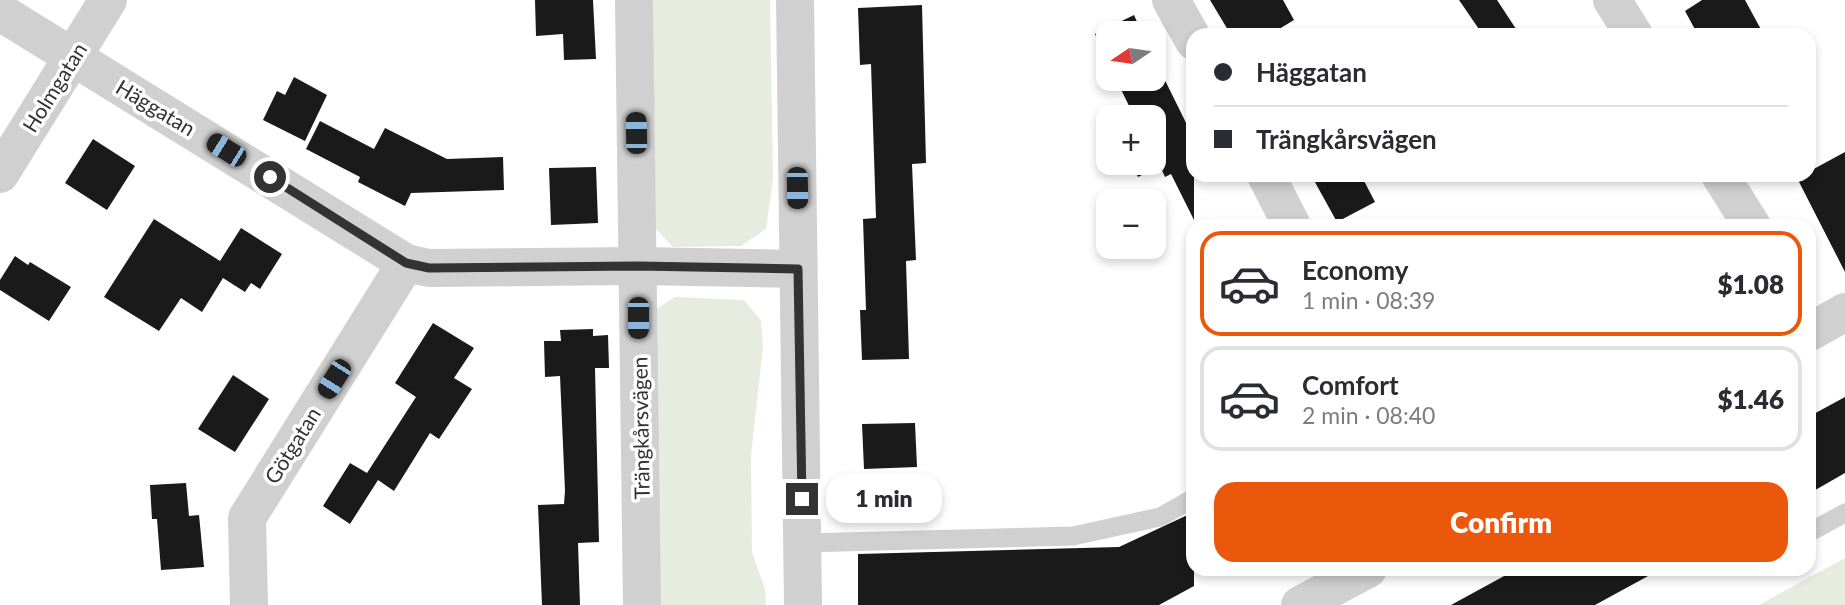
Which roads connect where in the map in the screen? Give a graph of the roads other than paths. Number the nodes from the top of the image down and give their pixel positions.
1 (108, 0) edge
2 (634, 0) edge
3 (795, 0) edge
4 (1171, 0) edge
5 (1612, 0) edge
6 (0, 12) edge
7 (1187, 28) edge
8 (1630, 28) edge
9 (73, 56) junction
10 (0, 174) edge
11 (1270, 182) edge
12 (1724, 182) edge
13 (1288, 219) edge
14 (1748, 219) edge
15 (406, 263) junction
16 (638, 266) junction
17 (798, 269) junction
18 (1186, 502) edge
19 (1845, 513) edge
20 (1816, 529) edge
21 (802, 543) junction
22 (1355, 576) edge
23 (248, 605) edge
24 (642, 605) edge
25 (803, 605) edge
26 (1300, 605) edge

1 - 9 street, Holmgatan
2 - 16 street, Trängkårsvägen
3 - 17 street
4 - 7 street
5 - 8 street
6 - 9 street, Häggatan
9 - 10 street, Holmgatan
9 - 15 street, Häggatan
11 - 13 street
12 - 14 street
15 - 16 street, Häggatan
15 - 23 street, Götgatan
16 - 17 street, Häggatan
16 - 24 street, Trängkårsvägen
17 - 21 street
18 - 21 lane
19 - 20 lane
21 - 25 street
22 - 26 street

